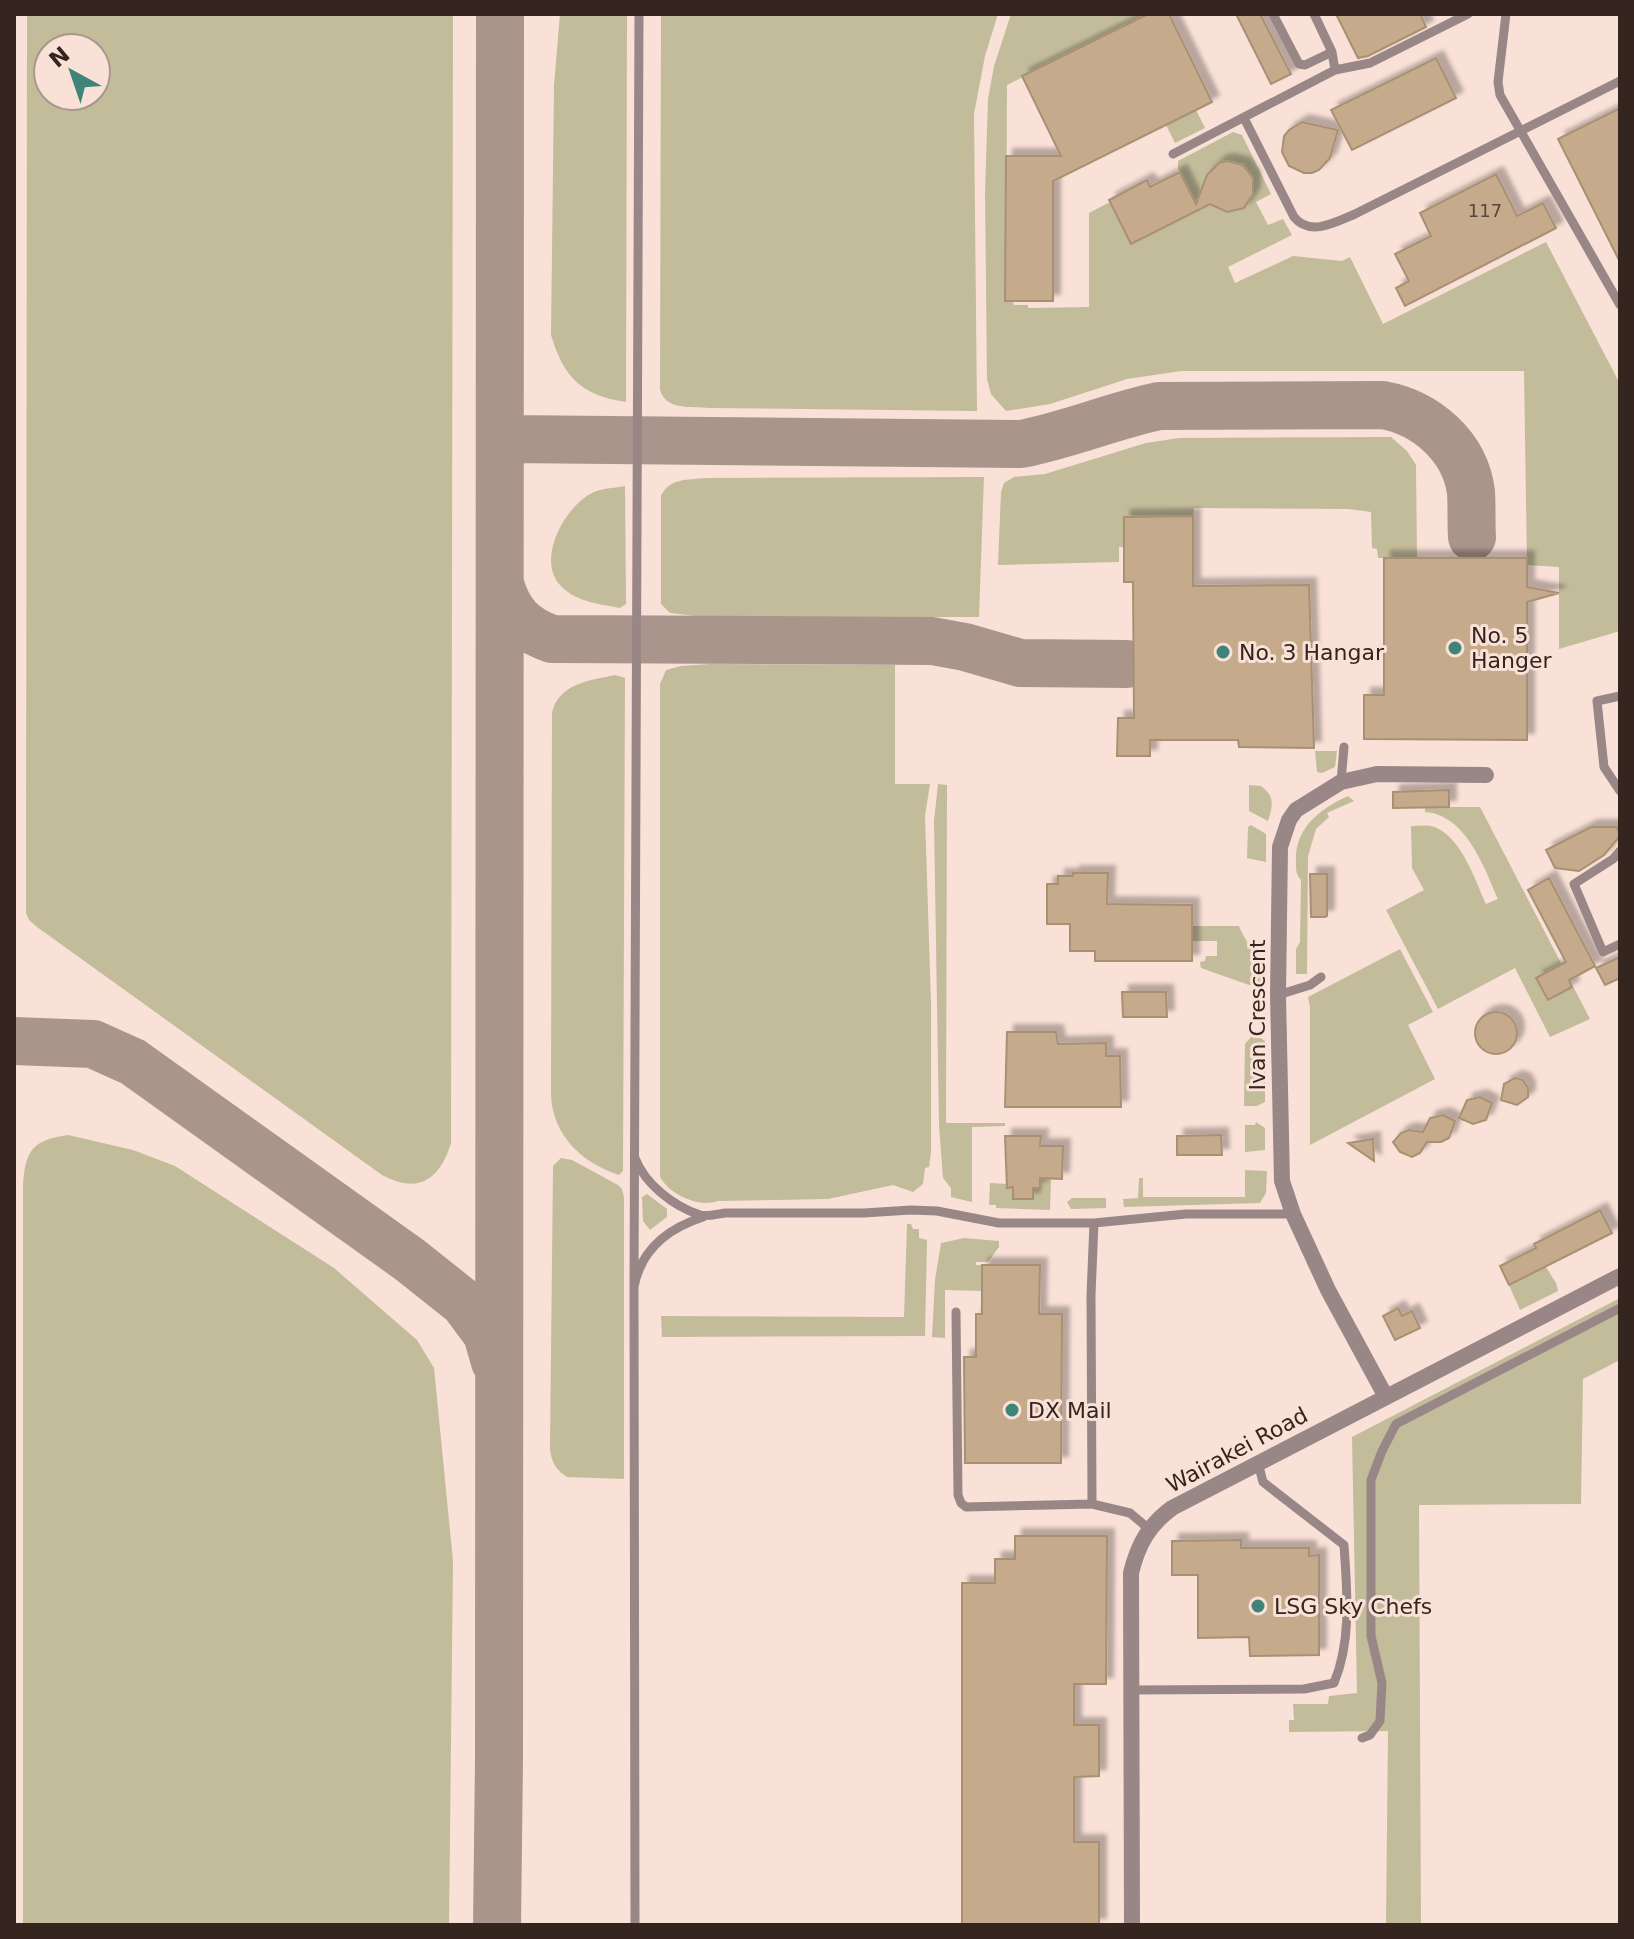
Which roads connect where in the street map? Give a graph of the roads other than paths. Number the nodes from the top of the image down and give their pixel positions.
1 (639, 14) edge
2 (1273, 14) edge
3 (1314, 14) edge
4 (1468, 14) edge
5 (1506, 14) edge
6 (1332, 52) junction
7 (1335, 70) junction
8 (1620, 81) edge
9 (1244, 118) junction
10 (1520, 130) junction
11 (1173, 154) dead end
12 (1620, 305) edge
13 (1620, 696) edge
14 (1344, 747) dead end
15 (1486, 775) dead end
16 (1341, 782) junction
17 (1620, 791) edge
18 (1620, 851) edge
19 (1620, 944) edge
20 (1321, 977) dead end
21 (1278, 995) junction
22 (633, 1153) junction
23 (1293, 1214) junction
24 (703, 1217) junction
25 (1094, 1223) junction
26 (1620, 1276) edge
27 (634, 1287) junction
28 (1620, 1308) edge
29 (956, 1312) dead end
30 (1386, 1397) junction
31 (1258, 1463) junction
32 (1092, 1504) junction
33 (1149, 1529) junction
34 (1131, 1690) junction
35 (1362, 1738) dead end
36 (635, 1925) edge
37 (1132, 1925) edge

1 - 22 lane
2 - 6 lane
3 - 6 lane
4 - 7 lane
5 - 10 lane
6 - 7 lane
7 - 9 lane
8 - 10 lane
9 - 10 lane
9 - 11 lane
10 - 12 lane
13 - 17 lane
14 - 16 lane
15 - 16 street, Ivan Crescent
16 - 21 street, Ivan Crescent
18 - 19 lane
20 - 21 lane
21 - 23 street, Ivan Crescent
22 - 24 lane
22 - 27 lane
23 - 25 lane
23 - 30 street, Ivan Crescent
24 - 25 lane
24 - 27 lane
25 - 32 lane
26 - 30 street, Wairakei Road
27 - 36 lane
28 - 35 lane
29 - 32 lane
30 - 31 street, Wairakei Road
31 - 33 street, Wairakei Road
31 - 34 lane
32 - 33 lane
33 - 34 street, Wairakei Road
34 - 37 street, Wairakei Road

